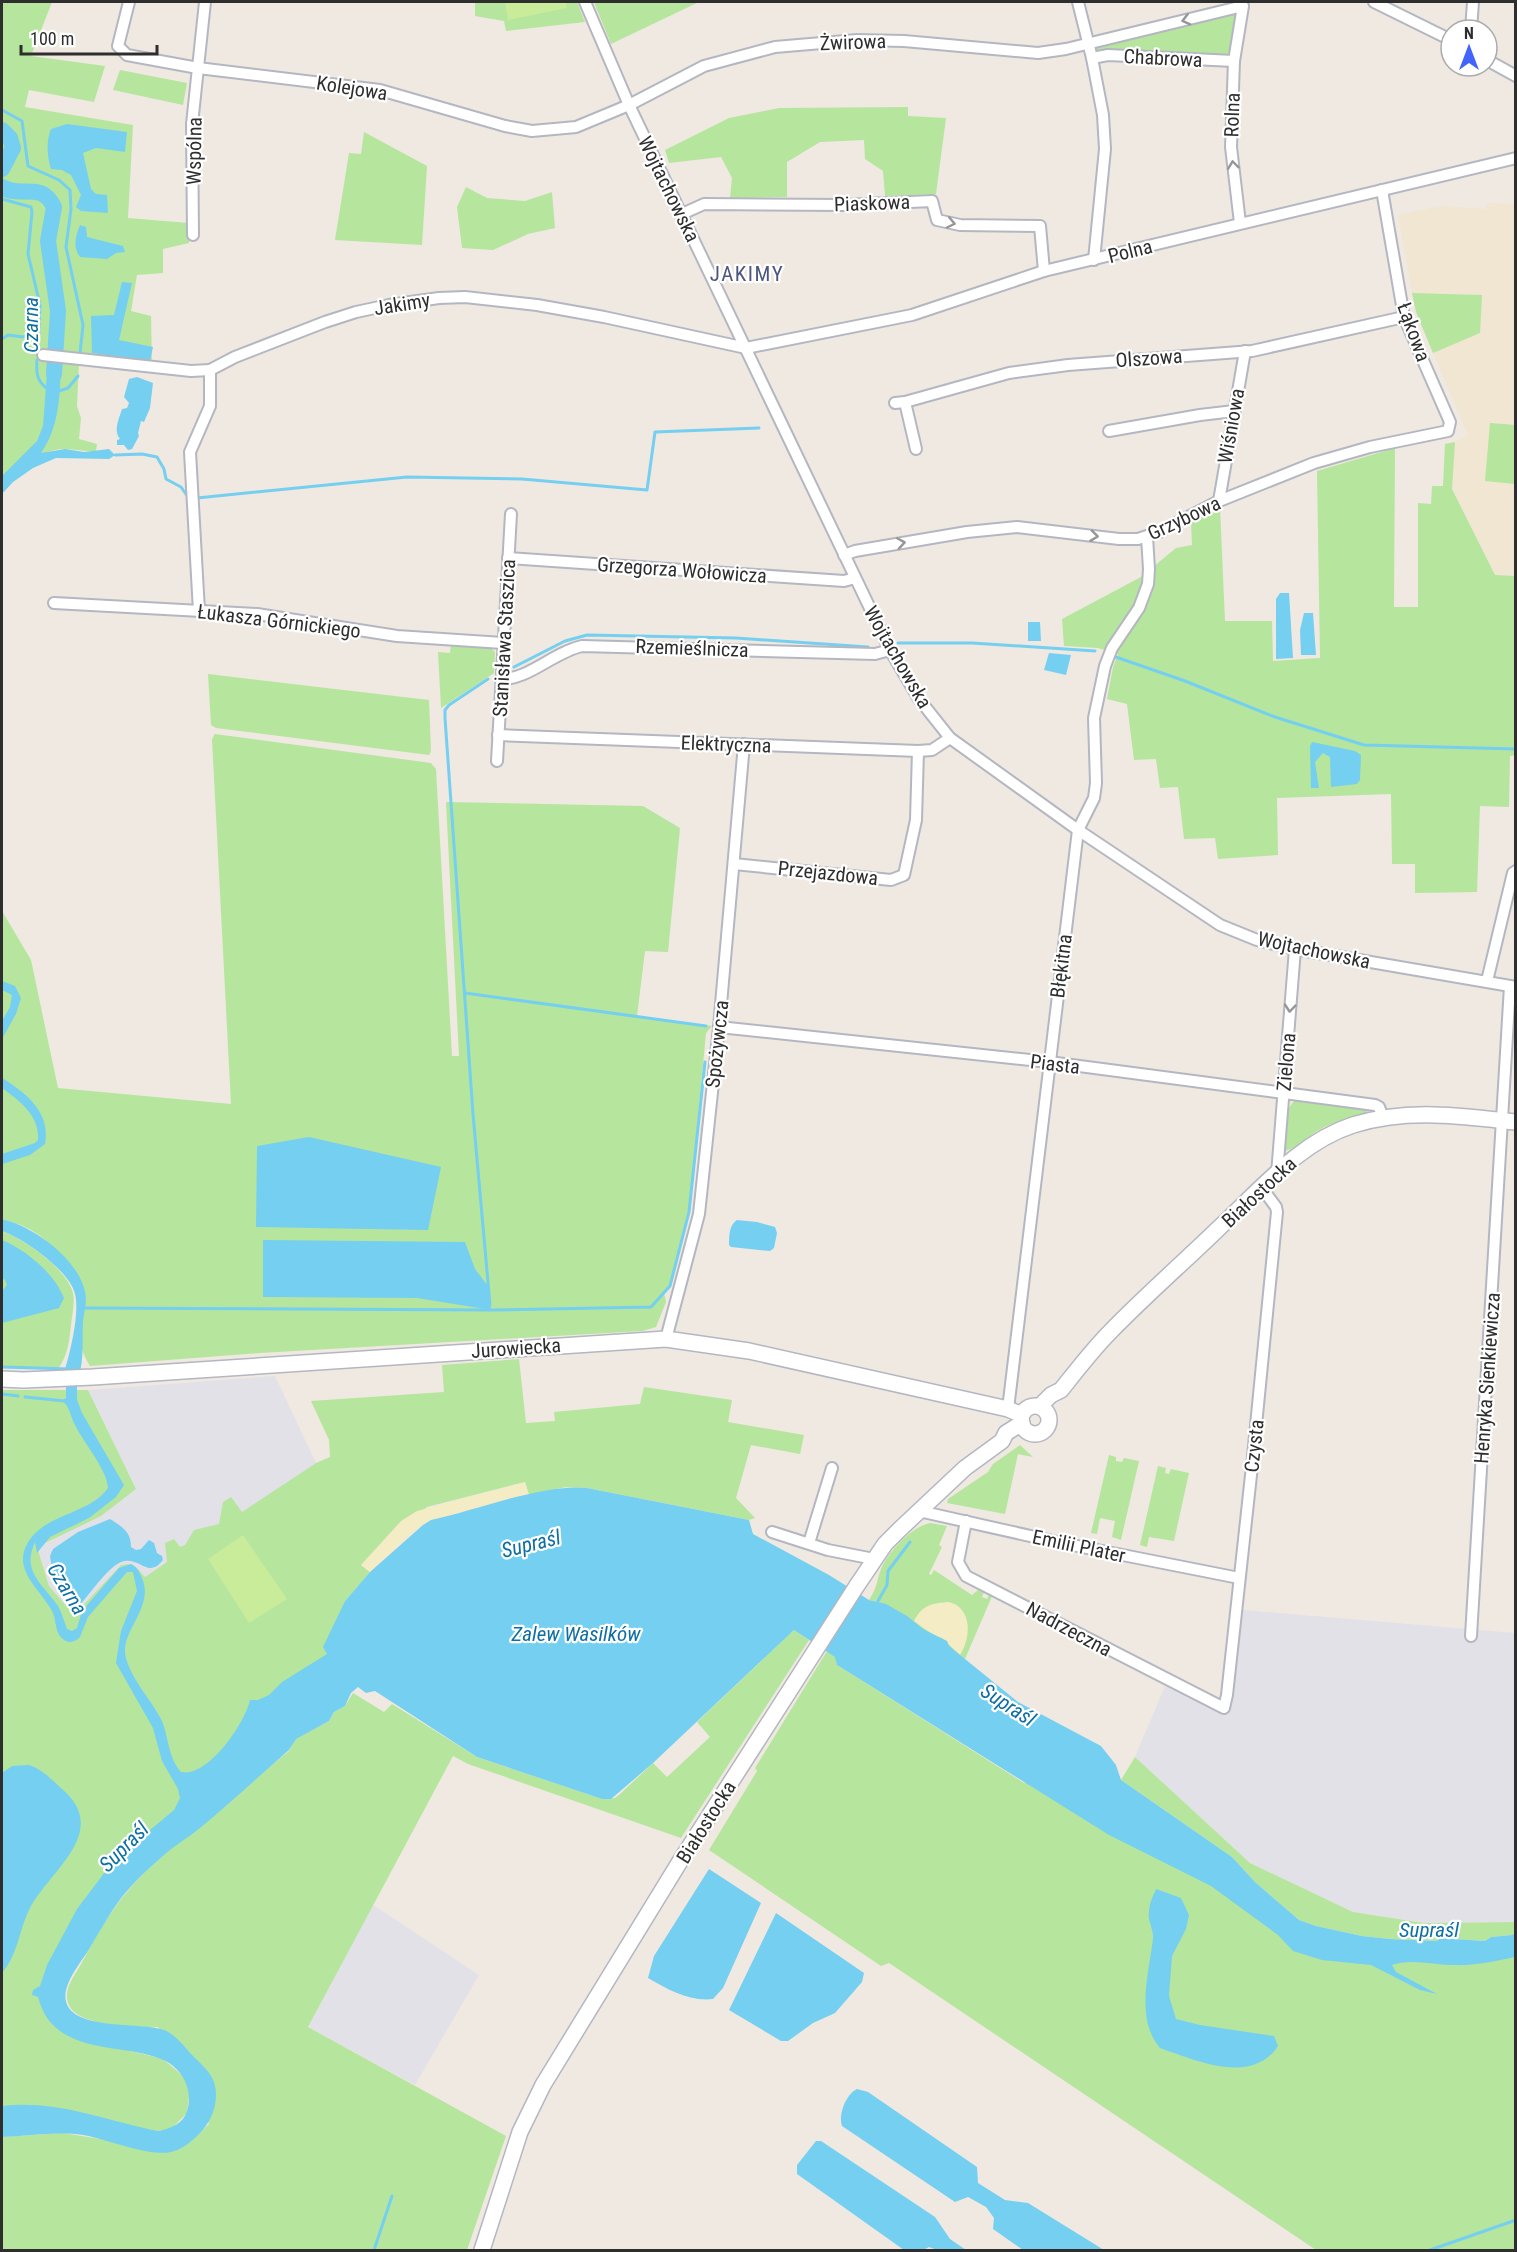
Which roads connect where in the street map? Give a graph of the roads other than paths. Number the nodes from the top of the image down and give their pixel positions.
1 (129, 2) edge
2 (205, 2) edge
3 (585, 2) edge
4 (1078, 2) edge
5 (1374, 2) edge
6 (1473, 2) edge
7 (1243, 6) joint
8 (1472, 18) edge
9 (1439, 34) edge
10 (1089, 43) junction
11 (1092, 58) junction
12 (1234, 61) junction
13 (1499, 67) edge
14 (198, 68) junction
15 (1515, 76) edge
16 (628, 105) junction
17 (1515, 158) edge
18 (1382, 190) junction
19 (682, 214) junction
20 (1240, 223) junction
21 (193, 235) dead end
22 (1094, 260) junction
23 (1044, 272) junction
24 (1404, 317) junction
25 (746, 348) junction
26 (1245, 351) junction
27 (44, 355) dead end
28 (210, 370) junction
29 (1234, 411) junction
30 (1109, 431) dead end
31 (1446, 432) joint
32 (916, 449) dead end
33 (1219, 501) junction
34 (512, 514) dead end
35 (1142, 538) junction
36 (844, 555) junction
37 (508, 558) junction
38 (855, 578) junction
39 (54, 603) dead end
40 (200, 611) junction
41 (503, 643) junction
42 (890, 650) junction
43 (501, 679) junction
44 (498, 735) junction
45 (950, 738) junction
46 (744, 744) junction
47 (918, 751) junction
48 (497, 761) dead end
49 (1078, 830) junction
50 (734, 864) junction
51 (1515, 871) edge
52 (1295, 950) junction
53 (1487, 981) junction
54 (1513, 987) edge
55 (719, 1027) junction
56 (1049, 1062) junction
57 (1283, 1093) junction
58 (1383, 1118) junction
59 (1509, 1121) edge
60 (1277, 1174) junction
61 (1262, 1188) junction
62 (666, 1339) junction
63 (2, 1379) edge
64 (1044, 1410) junction
65 (1020, 1420) junction
66 (832, 1468) dead end
67 (919, 1511) junction
68 (966, 1521) junction
69 (772, 1532) dead end
70 (808, 1543) junction
71 (874, 1559) junction
72 (1239, 1578) junction
73 (1471, 1636) dead end
74 (1224, 1708) joint
75 (482, 2250) edge

1 - 14 street, Kolejowa
2 - 14 street, Wspólna
3 - 16 street, Wojtachowska
4 - 10 street
5 - 9 street
6 - 8 street
7 -> 10 street, Żwirowa
7 - 12 street, Rolna
10 - 11 street
10 - 16 street, Żwirowa
11 - 12 street, Chabrowa
11 - 22 street
20 -> 12 street, Rolna
13 - 15 street
14 - 16 street, Kolejowa
14 - 21 street, Wspólna
16 - 19 street, Wojtachowska
17 - 18 street, Polna
18 - 20 street, Polna
18 - 24 street, Łąkowa
19 -> 23 street, Piaskowa
19 - 25 street, Wojtachowska
20 - 22 street, Polna
22 - 23 street, Polna
23 - 25 street, Polna
24 - 26 street, Olszowa
24 - 31 street, Łąkowa
25 - 28 street, Jakimy
25 - 36 street, Wojtachowska
26 - 29 street, Wiśniowa
26 - 32 street, Olszowa
27 - 28 street, Jakimy
28 - 40 street
29 - 30 street
29 - 33 street, Wiśniowa
31 - 33 street, Grzybowa
33 - 35 street, Grzybowa
34 - 37 street, Stanisława Staszica
36 -> 35 street, Grzybowa
35 - 49 street, Błękitna
36 - 38 street, Wojtachowska
37 - 38 street, Grzegorza Wołowicza
37 - 41 street, Stanisława Staszica
38 - 42 street, Wojtachowska
39 - 40 street, Łukasza Górnickiego
40 - 41 street, Łukasza Górnickiego
41 - 43 street, Stanisława Staszica
42 - 43 street, Rzemieślnicza
42 - 45 street, Wojtachowska
43 - 44 street, Stanisława Staszica
44 - 46 street, Elektryczna
44 - 48 street, Stanisława Staszica
45 - 47 street, Elektryczna
45 - 49 street, Wojtachowska
46 - 47 street, Elektryczna
46 - 50 street, Spożywcza
47 - 50 street, Przejazdowa
49 - 52 street, Wojtachowska
49 - 56 street, Błękitna
50 - 55 street, Spożywcza
51 - 53 street
52 - 53 street, Wojtachowska
52 -> 57 street, Zielona
53 - 54 street, Wojtachowska
54 - 59 street, Henryka Sienkiewicza
55 - 56 street, Piasta
55 - 62 street, Spożywcza
56 - 57 street, Piasta
56 - 65 street, Błękitna
57 - 58 street, Piasta
57 - 60 street, Zielona
58 - 59 main road, Białostocka
58 - 60 main road, Białostocka
59 - 73 street, Henryka Sienkiewicza
60 - 61 main road, Białostocka
61 - 64 main road, Białostocka
61 - 72 street, Czysta
62 - 63 main road, Jurowiecka
62 - 65 main road, Jurowiecka
64 - 65 main road
64 - 65 main road
65 - 67 main road, Białostocka
66 - 70 street
67 - 68 street, Emilii Plater
67 - 71 main road, Białostocka
68 - 72 street, Emilii Plater
68 - 74 street, Nadrzeczna
69 - 70 street
70 - 71 street
71 - 75 main road, Białostocka
72 - 74 street, Czysta

